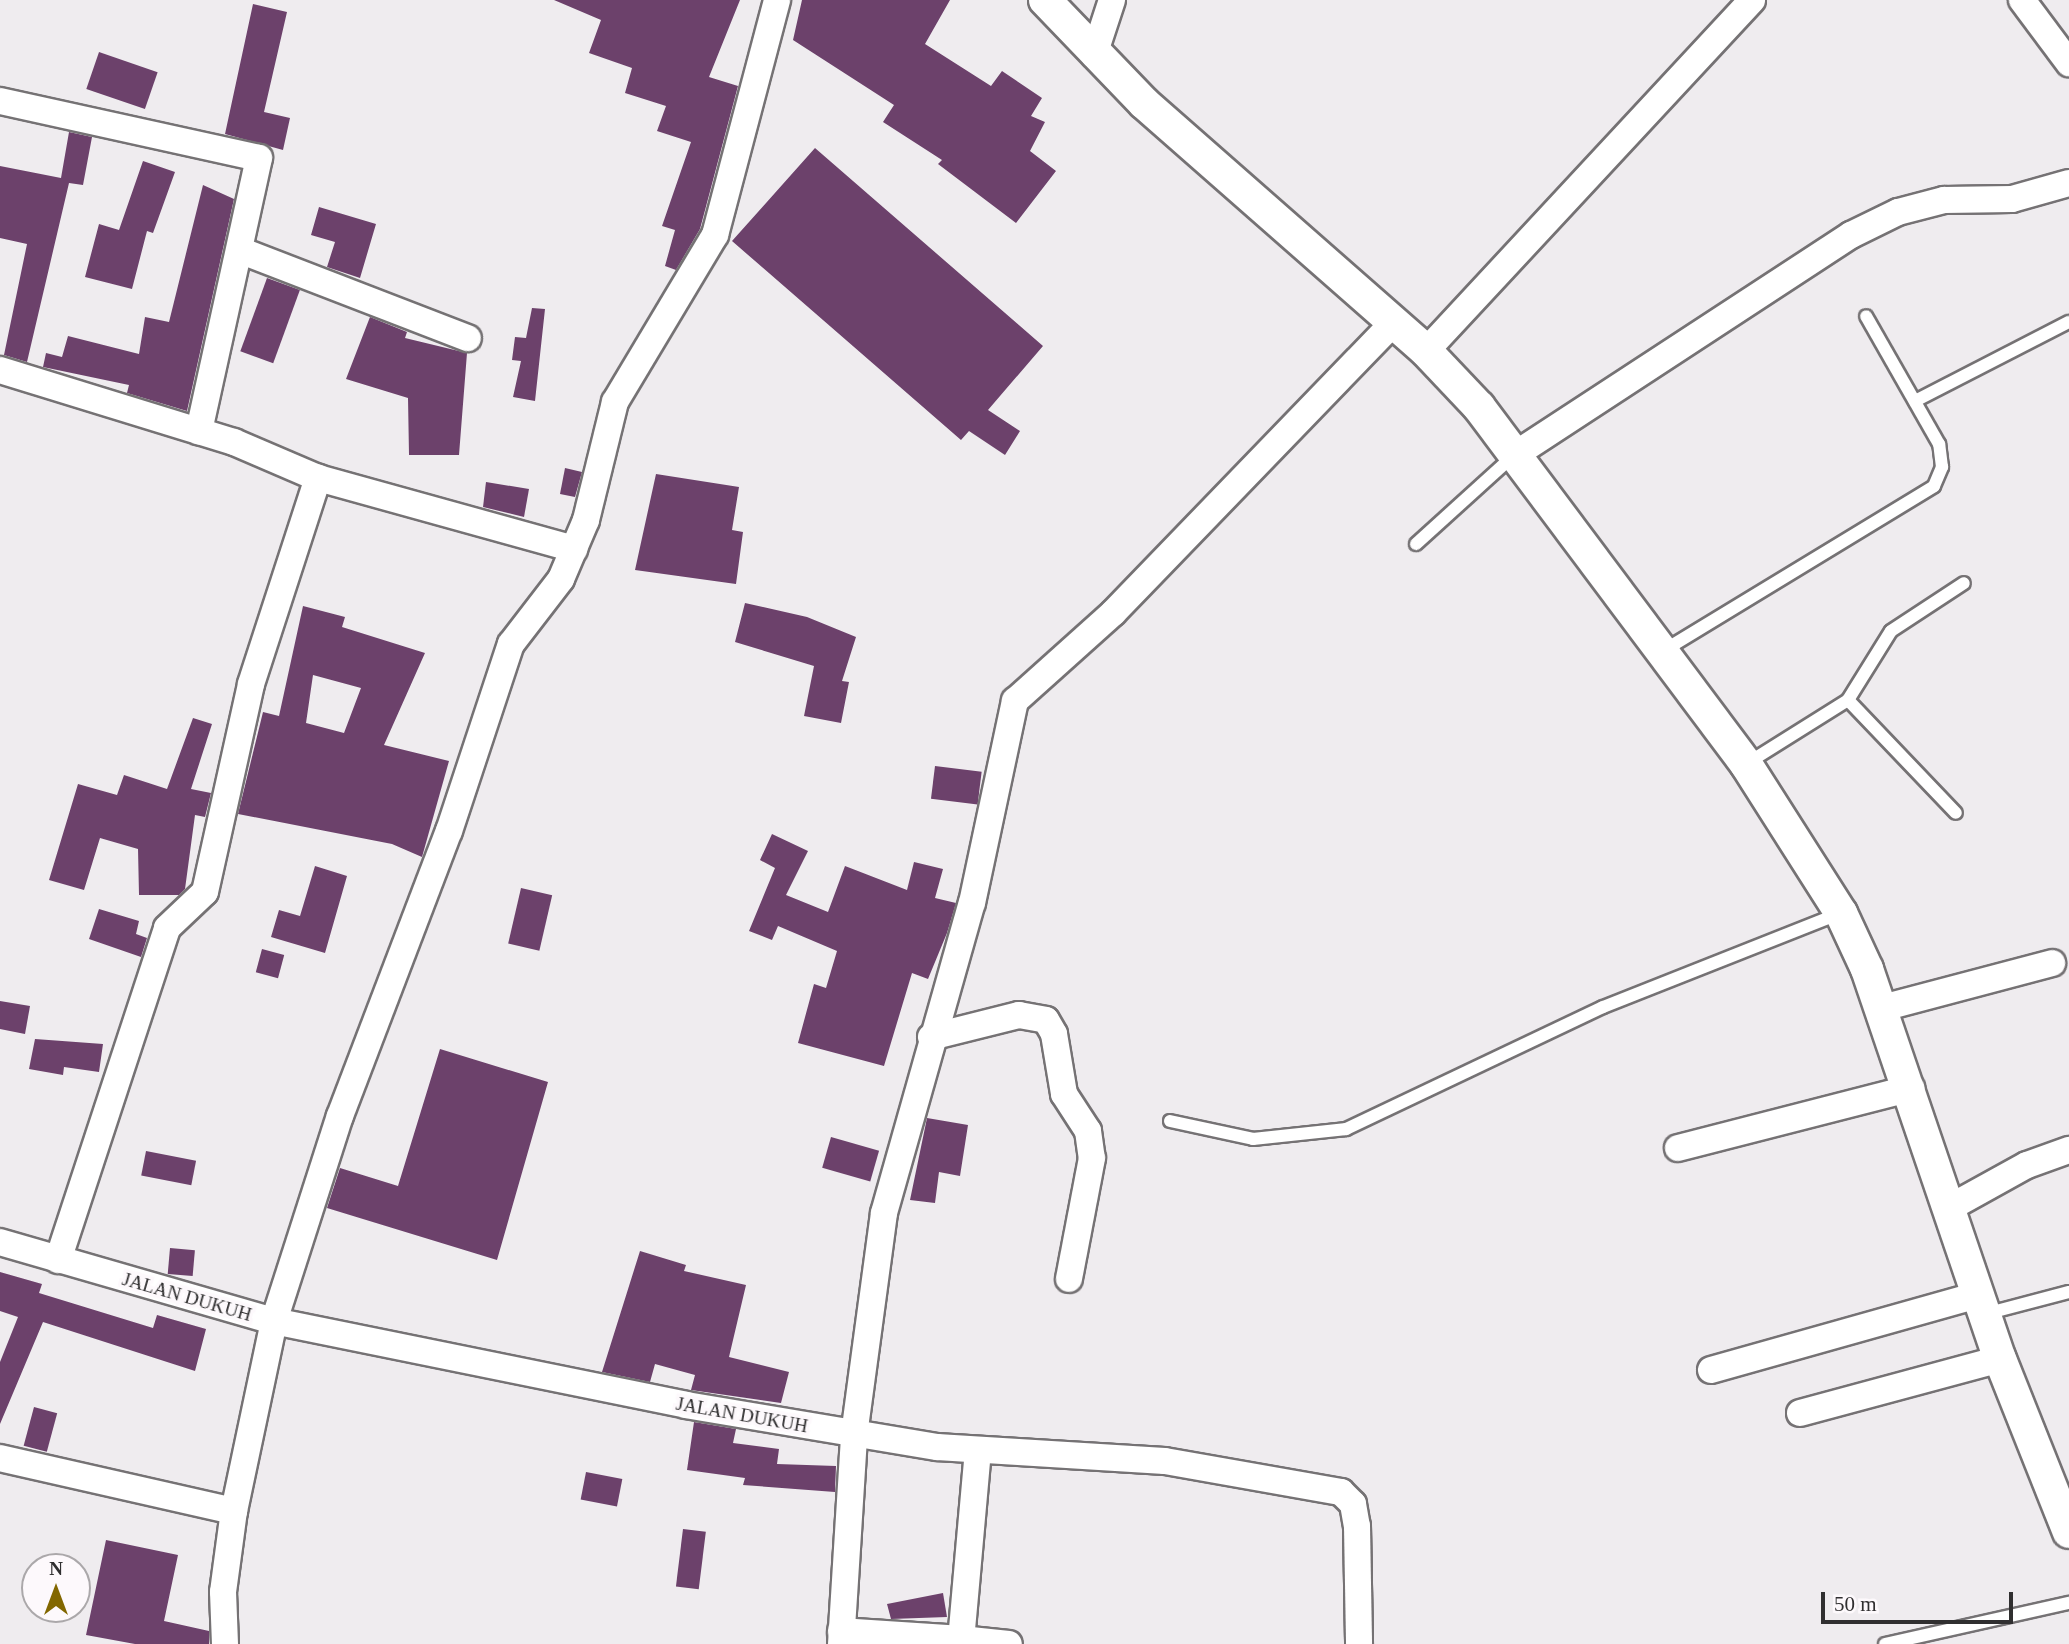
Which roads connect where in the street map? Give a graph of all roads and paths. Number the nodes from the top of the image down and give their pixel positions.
1 (776, 0) edge
2 (1045, 0) edge
3 (1112, 0) edge
4 (1752, 0) edge
5 (2022, 0) edge
6 (1094, 55) junction
7 (2069, 63) edge
8 (0, 101) edge
9 (2069, 183) edge
10 (242, 251) junction
11 (1866, 316) dead end
12 (2069, 322) edge
13 (1393, 323) junction
14 (468, 338) dead end
15 (1426, 351) junction
16 (0, 370) edge
17 (1915, 401) junction
18 (199, 432) junction
19 (1513, 456) junction
20 (318, 478) junction
21 (1416, 544) dead end
22 (574, 549) junction
23 (1964, 583) dead end
24 (1659, 653) junction
25 (1848, 700) junction
26 (1746, 764) junction
27 (1956, 813) dead end
28 (1841, 913) junction
29 (2052, 963) dead end
30 (1882, 1008) junction
31 (931, 1037) junction
32 (1911, 1088) junction
33 (1170, 1121) dead end
34 (1678, 1148) dead end
35 (2069, 1150) edge
36 (1950, 1208) junction
37 (0, 1242) edge
38 (58, 1260) junction
39 (1069, 1279) dead end
40 (2069, 1292) edge
41 (1981, 1304) junction
42 (274, 1321) junction
43 (2000, 1359) junction
44 (1711, 1370) dead end
45 (1800, 1413) dead end
46 (854, 1435) junction
47 (978, 1450) junction
48 (0, 1458) edge
49 (234, 1511) junction
50 (2069, 1532) edge
51 (2069, 1603) edge
52 (841, 1638) edge
53 (961, 1639) junction
54 (225, 1644) edge
55 (1009, 1644) edge
56 (1359, 1644) edge
57 (1885, 1644) edge

1 - 22 street
2 - 6 street
3 - 6 street
4 - 15 street
5 - 7 street
6 - 13 street
8 - 10 street
9 - 19 street
10 - 14 street
10 - 18 street
11 - 17 lane
12 - 17 lane
13 - 15 street
13 - 31 street
15 - 19 street
16 - 18 street
17 - 24 lane
18 - 20 street
19 - 21 lane
19 - 24 street
20 - 22 street
20 - 38 street
22 - 42 street
23 - 25 lane
24 - 26 street
25 - 26 lane
25 - 27 lane
26 - 28 street
28 - 30 street
28 - 33 lane
29 - 30 street
30 - 32 street
31 - 39 street
31 - 46 street
32 - 34 street
32 - 36 street
35 - 36 street
36 - 41 street
37 - 38 street, JALAN DUKUH
38 - 42 street, JALAN DUKUH
40 - 41 lane
41 - 43 street
41 - 44 street
42 - 46 street, JALAN DUKUH
42 - 49 street
43 - 45 street
43 - 50 street
46 - 47 street, JALAN DUKUH
46 - 52 street
47 - 53 street
47 - 56 street, JALAN DUKUH
48 - 49 street
49 - 54 street
51 - 57 lane
52 - 53 street
53 - 55 street

